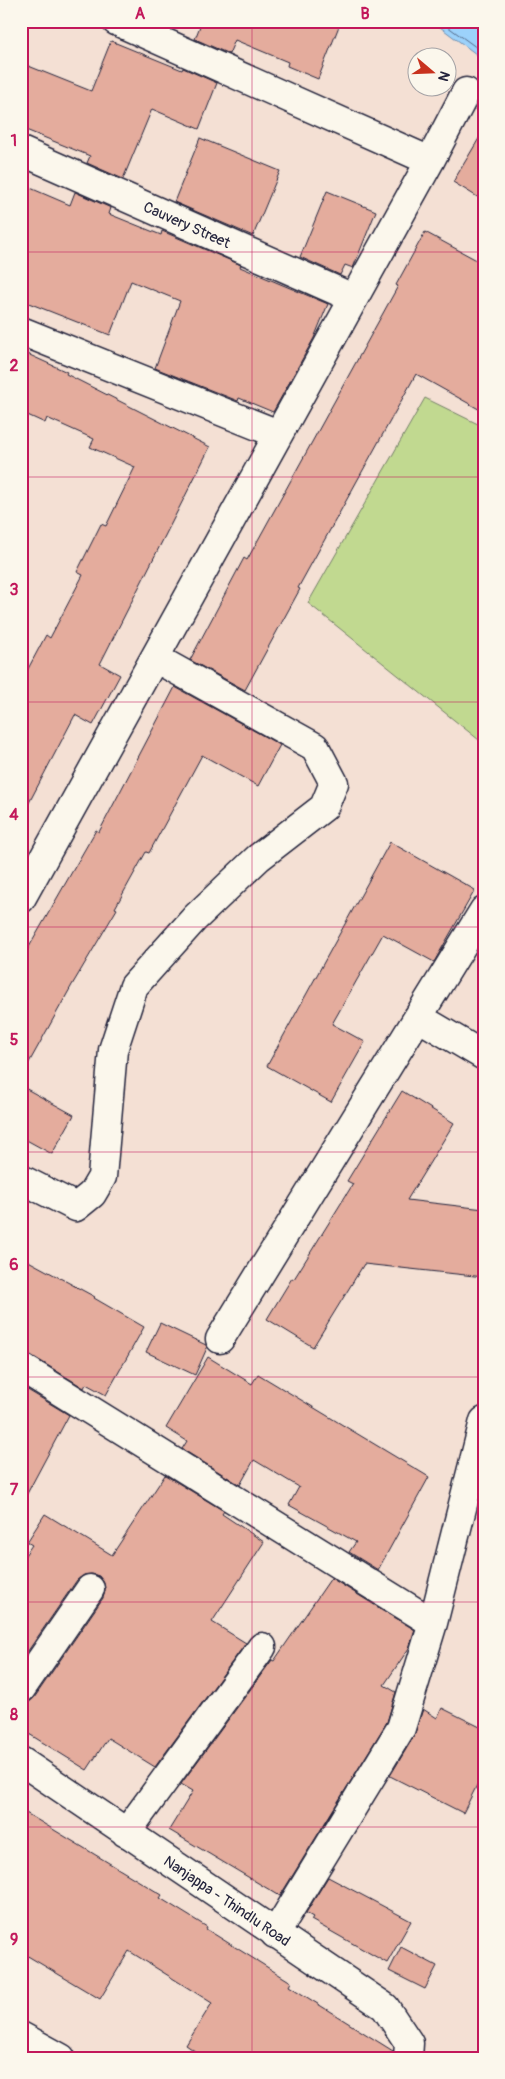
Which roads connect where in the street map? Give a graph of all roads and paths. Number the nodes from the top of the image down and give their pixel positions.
1 (116, 21) edge
2 (170, 32) edge
3 (466, 92) dead end
4 (21, 151) edge
5 (430, 161) junction
6 (354, 298) junction
7 (21, 331) edge
8 (278, 434) junction
9 (155, 658) junction
10 (21, 899) edge
11 (484, 910) edge
12 (418, 1017) junction
13 (484, 1056) edge
14 (21, 1179) edge
15 (220, 1339) dead end
16 (21, 1367) edge
17 (484, 1421) edge
18 (90, 1589) dead end
19 (433, 1623) junction
20 (262, 1647) dead end
21 (21, 1689) edge
22 (21, 1761) edge
23 (126, 1833) junction
24 (275, 1934) junction
25 (21, 2036) edge
26 (61, 2058) edge
27 (408, 2058) edge

1 - 2 street
2 - 5 street
3 - 5 street
4 - 6 street, Cauvery Street
5 - 6 street
6 - 8 street
7 - 8 street
8 - 9 street
9 - 10 street
9 - 14 street
11 - 12 street
12 - 13 street
12 - 15 street
16 - 19 street
17 - 19 street
18 - 21 street
19 - 24 street
20 - 23 street
22 - 23 street, Nanjappa - Thindlu Road
23 - 24 street, Nanjappa - Thindlu Road
24 - 27 street, Nanjappa - Thindlu Road
25 - 26 street

